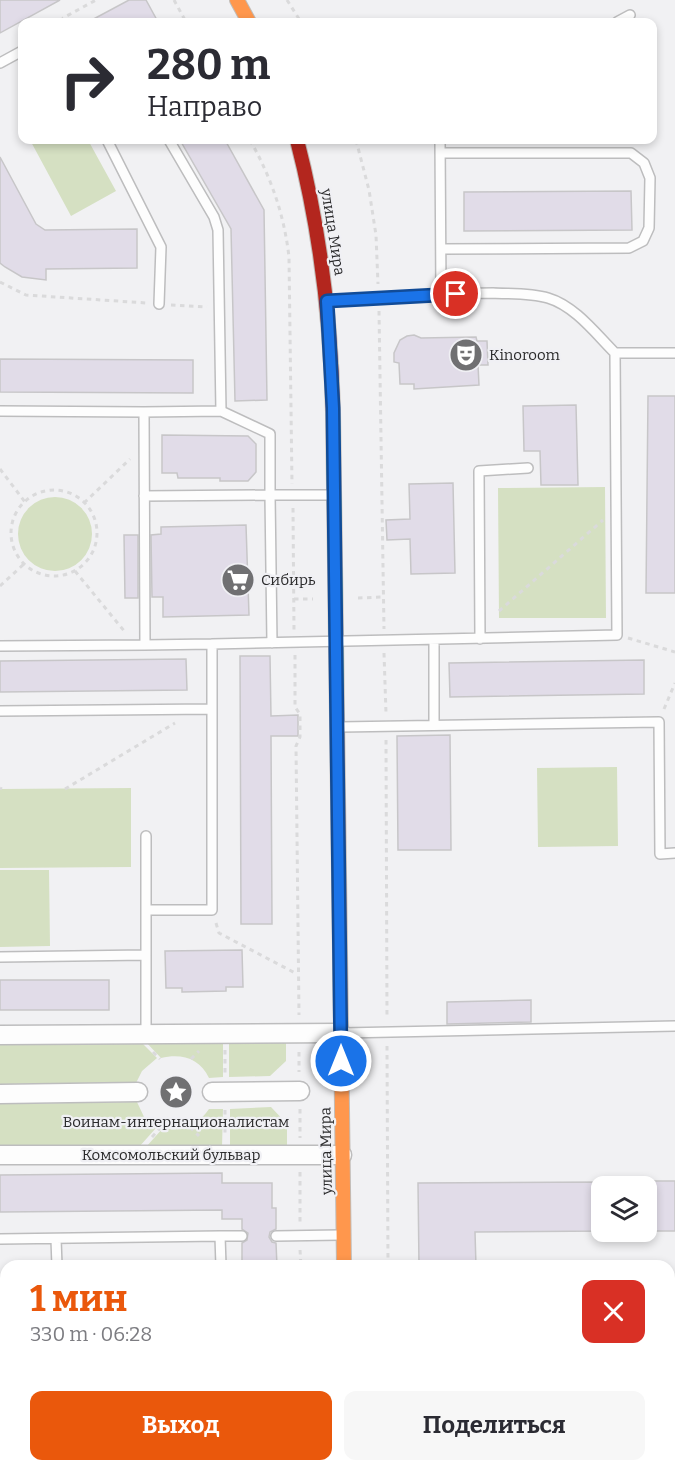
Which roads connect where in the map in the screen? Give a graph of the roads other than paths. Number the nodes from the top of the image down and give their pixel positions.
1 (237, 0) edge
2 (630, 15) dead end
3 (243, 18) edge
4 (624, 18) edge
5 (18, 53) edge
6 (0, 63) edge
7 (109, 144) edge
8 (171, 144) edge
9 (298, 144) edge
10 (440, 144) edge
11 (440, 153) junction
12 (441, 249) junction
13 (441, 294) junction
14 (327, 301) junction
15 (159, 304) road end
16 (675, 353) edge
17 (615, 354) junction
18 (0, 411) edge
19 (221, 411) junction
20 (144, 412) junction
21 (528, 468) dead end
22 (270, 495) junction
23 (334, 495) junction
24 (144, 496) junction
25 (480, 639) junction
26 (434, 640) junction
27 (336, 642) junction
28 (272, 643) junction
29 (212, 644) junction
30 (146, 645) junction
31 (0, 646) edge
32 (212, 709) junction
33 (0, 711) edge
34 (434, 725) junction
35 (338, 727) junction
36 (146, 836) dead end
37 (675, 853) edge
38 (146, 910) junction
39 (146, 955) junction
40 (0, 957) edge
41 (675, 1026) edge
42 (341, 1033) junction
43 (146, 1034) junction
44 (0, 1035) edge
45 (300, 1091) road end
46 (138, 1092) dead end
47 (212, 1092) dead end
48 (0, 1094) edge
49 (0, 1155) edge
50 (342, 1155) junction
51 (343, 1235) junction
52 (220, 1236) junction
53 (242, 1236) dead end
54 (276, 1236) dead end
55 (0, 1239) edge
56 (56, 1239) junction
57 (57, 1260) edge
58 (221, 1260) edge
59 (344, 1260) edge

1 - 3 main road
2 - 4 lane
5 - 6 lane
7 - 15 lane
8 - 19 lane
9 - 14 main road, улица Мира
10 - 11 lane
11 - 12 lane
11 - 12 lane
12 - 13 lane
13 - 14 lane
13 - 17 lane
14 - 23 main road, улица Мира
16 - 17 lane
17 - 25 lane
18 - 20 lane
19 - 20 lane
19 - 22 lane
20 - 24 lane
21 - 25 lane
22 - 23 lane
22 - 24 lane
22 - 28 lane
23 - 27 main road, улица Мира
24 - 30 lane
25 - 26 lane
26 - 27 lane
26 - 34 lane
27 - 28 lane
27 - 35 main road, улица Мира
28 - 29 lane
29 - 30 lane
29 - 32 lane
30 - 31 lane
32 - 33 lane
32 - 38 lane
34 - 35 lane
34 - 37 lane
35 - 42 main road, улица Мира
36 - 38 lane
38 - 39 lane
39 - 40 lane
39 - 43 lane
41 - 42 lane
42 - 43 street
42 - 50 main road, улица Мира
43 - 44 street
45 - 47 street
46 - 48 street
49 - 50 street, Комсомольский бульвар
50 - 51 main road, улица Мира
51 - 54 lane
51 - 59 main road, улица Мира
52 - 53 lane
52 - 56 lane
52 - 58 lane
55 - 56 lane
56 - 57 lane

